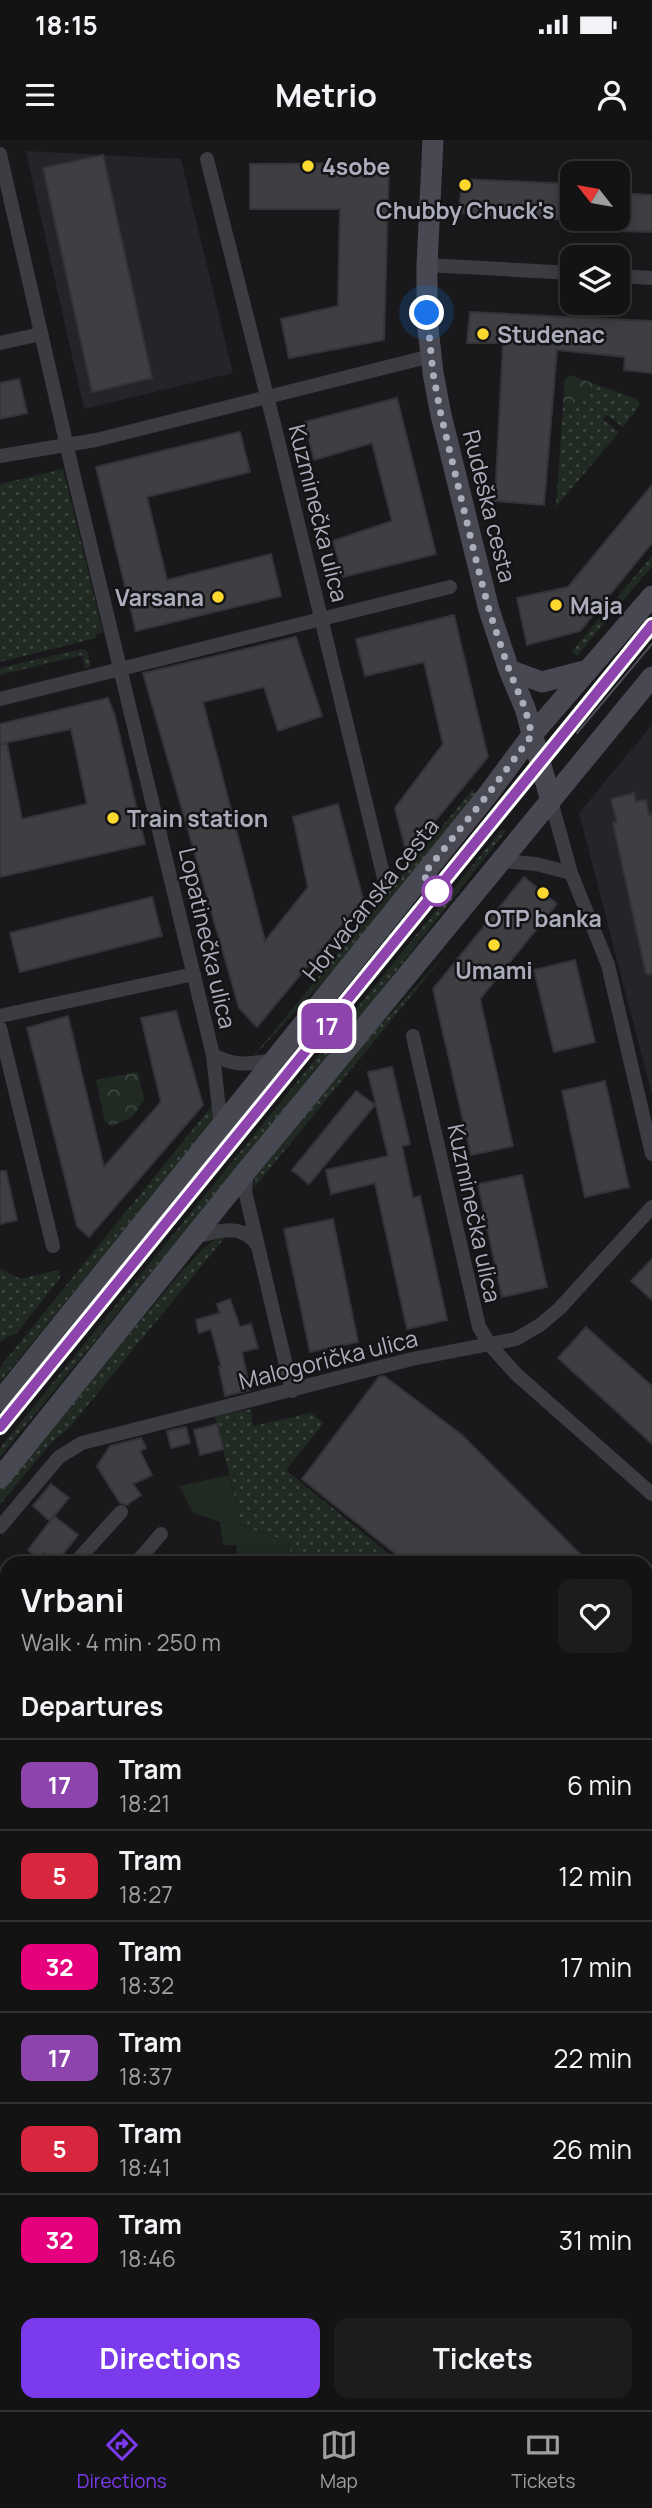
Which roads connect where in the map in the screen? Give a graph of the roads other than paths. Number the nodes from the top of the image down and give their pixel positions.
1 (433, 140) edge
2 (0, 154) edge
3 (207, 159) dead end
4 (15, 226) junction
5 (0, 230) edge
6 (427, 265) junction
7 (560, 272) edge
8 (630, 277) edge
9 (652, 278) edge
10 (41, 334) junction
11 (0, 343) edge
12 (431, 356) junction
13 (267, 398) junction
14 (66, 443) junction
15 (0, 456) edge
16 (450, 587) dead end
17 (652, 596) edge
18 (321, 620) junction
19 (120, 669) junction
20 (509, 670) junction
21 (588, 670) junction
22 (652, 677) edge
23 (0, 699) edge
24 (532, 735) junction
25 (551, 801) junction
26 (503, 861) junction
27 (571, 873) junction
28 (384, 878) dead end
29 (194, 974) junction
30 (0, 1016) edge
31 (0, 1028) edge
32 (413, 1036) dead end
33 (213, 1055) junction
34 (274, 1060) junction
35 (221, 1127) junction
36 (652, 1154) edge
37 (248, 1169) junction
38 (652, 1207) edge
39 (191, 1239) junction
40 (53, 1246) dead end
41 (257, 1246) junction
42 (490, 1345) junction
43 (292, 1391) junction
44 (0, 1401) edge
45 (0, 1478) edge
46 (652, 1494) edge
47 (121, 1512) dead end
48 (0, 1527) edge
49 (161, 1534) dead end
50 (81, 1556) edge
51 (141, 1556) edge

1 - 6 street, Rudeška cesta
2 - 4 street, Lopatinečka ulica
3 - 13 street, Kuzminečka ulica
4 - 5 street
4 - 10 street, Lopatinečka ulica
6 - 7 street
6 - 12 street, Rudeška cesta
8 - 9 street
10 - 11 street
10 - 14 street, Lopatinečka ulica
12 - 13 street
12 - 20 street, Rudeška cesta
13 - 14 street
13 - 18 street, Kuzminečka ulica
14 - 15 street
14 - 19 street, Lopatinečka ulica
16 - 18 street
17 - 21 street, Horvaćanska cesta
18 - 19 street
18 - 28 street, Kuzminečka ulica
19 - 23 street
19 - 29 street, Lopatinečka ulica
20 - 21 street
20 - 24 street, Rudeška cesta
21 - 24 street, Horvaćanska cesta
22 - 25 street
24 - 25 street, Rudeška cesta
24 - 34 street, Horvaćanska cesta
25 - 26 street
25 - 27 street, Rudeška cesta
26 - 27 street
26 - 37 street
27 - 36 street, Rudeška cesta
29 - 30 street
29 - 33 street, Lopatinečka ulica
31 - 40 street
32 - 42 street, Kuzminečka ulica
33 - 34 street, Lopatinečka ulica
33 - 35 street, Lopatinečka ulica
34 - 35 street, Horvaćanska cesta
35 - 44 street, Horvaćanska cesta
37 - 39 street
37 - 41 street
38 - 42 street, Malogorička ulica
39 - 41 street
39 - 45 street
41 - 43 street
42 - 43 street, Malogorička ulica
42 - 46 street, Kuzminečka ulica
43 - 48 street, Malogorička ulica
47 - 50 street
49 - 51 street

